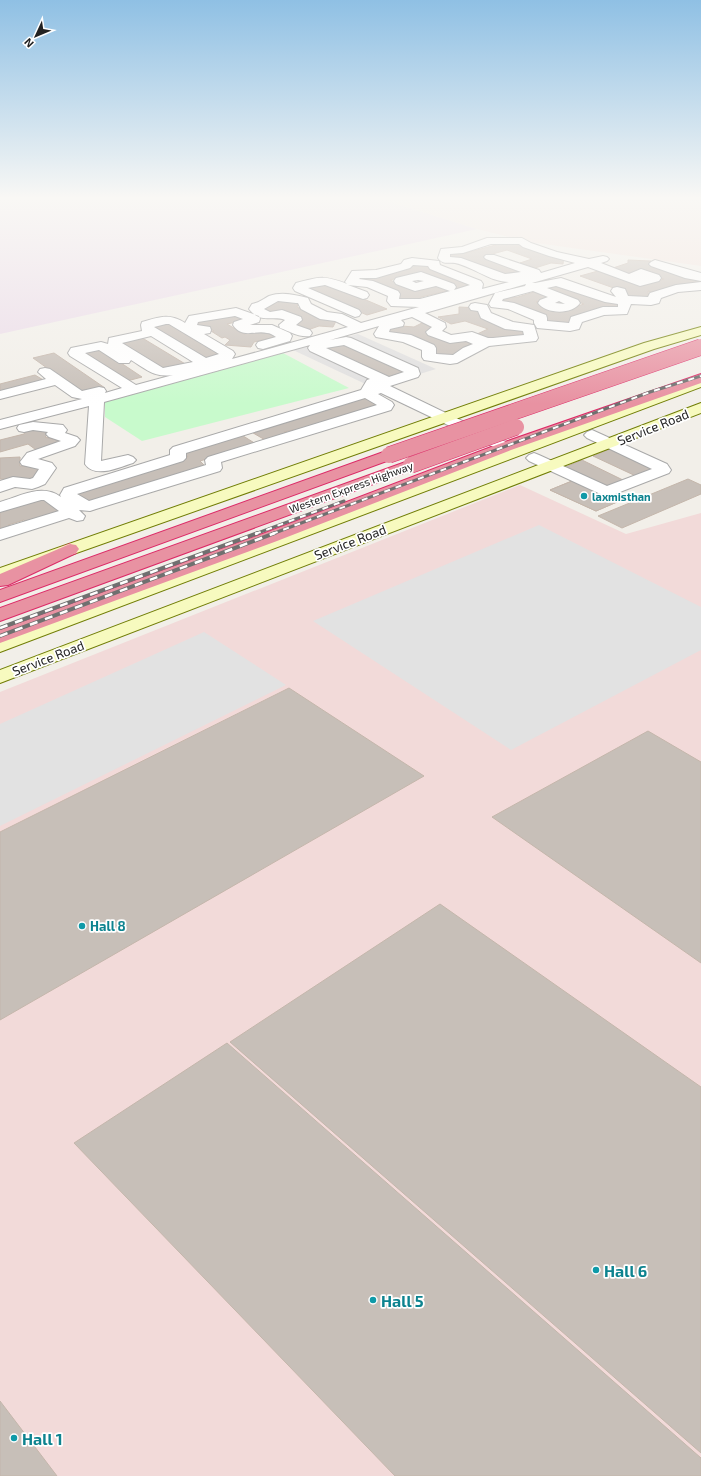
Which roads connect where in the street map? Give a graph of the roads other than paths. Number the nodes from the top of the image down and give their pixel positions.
1 (403, 267) edge
2 (434, 267) edge
3 (475, 267) edge
4 (518, 267) edge
5 (565, 267) edge
6 (597, 267) edge
7 (608, 267) edge
8 (664, 267) edge
9 (538, 274) junction
10 (701, 277) edge
11 (628, 278) dead end
12 (437, 282) dead end
13 (521, 283) junction
14 (701, 286) edge
15 (534, 287) junction
16 (467, 294) junction
17 (559, 297) dead end
18 (396, 309) junction
19 (420, 315) junction
20 (355, 325) junction
21 (701, 331) edge
22 (153, 332) junction
23 (294, 346) junction
24 (701, 347) edge
25 (241, 356) junction
26 (701, 359) edge
27 (208, 366) junction
28 (701, 378) edge
29 (701, 382) edge
30 (129, 387) junction
31 (378, 387) junction
32 (701, 394) edge
33 (0, 395) edge
34 (97, 400) junction
35 (701, 408) edge
36 (543, 417) dead end
37 (445, 418) junction
38 (529, 422) dead end
39 (4, 434) edge
40 (592, 435) junction
41 (613, 445) junction
42 (505, 447) junction
43 (534, 458) junction
44 (553, 467) junction
45 (489, 475) junction
46 (506, 483) junction
47 (0, 487) edge
48 (0, 508) edge
49 (0, 535) edge
50 (70, 549) junction
51 (281, 561) junction
52 (0, 574) edge
53 (0, 582) edge
54 (0, 596) edge
55 (0, 615) edge
56 (0, 637) edge
57 (0, 646) edge
58 (0, 662) edge
59 (0, 677) edge

1 - 16 street
2 - 16 street
3 - 9 street
4 - 9 street
5 - 9 street
6 - 14 street
7 - 11 street
8 - 10 street
9 - 13 street
12 - 16 street
13 - 15 street
13 - 16 street
15 - 15 street
15 - 17 street
16 - 19 street
18 - 18 street
18 - 19 street
19 - 19 street
19 - 19 street
19 - 20 street
20 - 20 street
20 - 23 street
21 - 37 main road
22 - 27 street
22 - 27 street
22 - 27 street
23 - 25 street
23 - 31 street
24 - 54 highway, Western Express Highway, bridge
25 - 25 street
25 - 27 street
26 - 36 highway
27 - 30 street
28 - 42 highway
29 - 57 main road
30 - 33 street
30 - 34 street
31 - 31 street
31 - 31 street
31 - 34 street
31 - 37 street
32 - 40 main road
34 - 39 street
35 - 41 main road, Service Road
37 - 42 street
37 - 50 main road
38 - 55 highway, Western Express Highway, bridge
39 - 47 street
40 - 41 street
40 - 43 main road
41 - 44 main road, Service Road
41 - 44 street
42 - 56 highway
43 - 44 street
43 - 45 main road
44 - 46 main road, Service Road
45 - 46 main road
45 - 51 main road
46 - 51 main road, Service Road
48 - 49 street
50 - 52 main road
50 - 53 highway
51 - 58 main road
51 - 59 main road, Service Road

